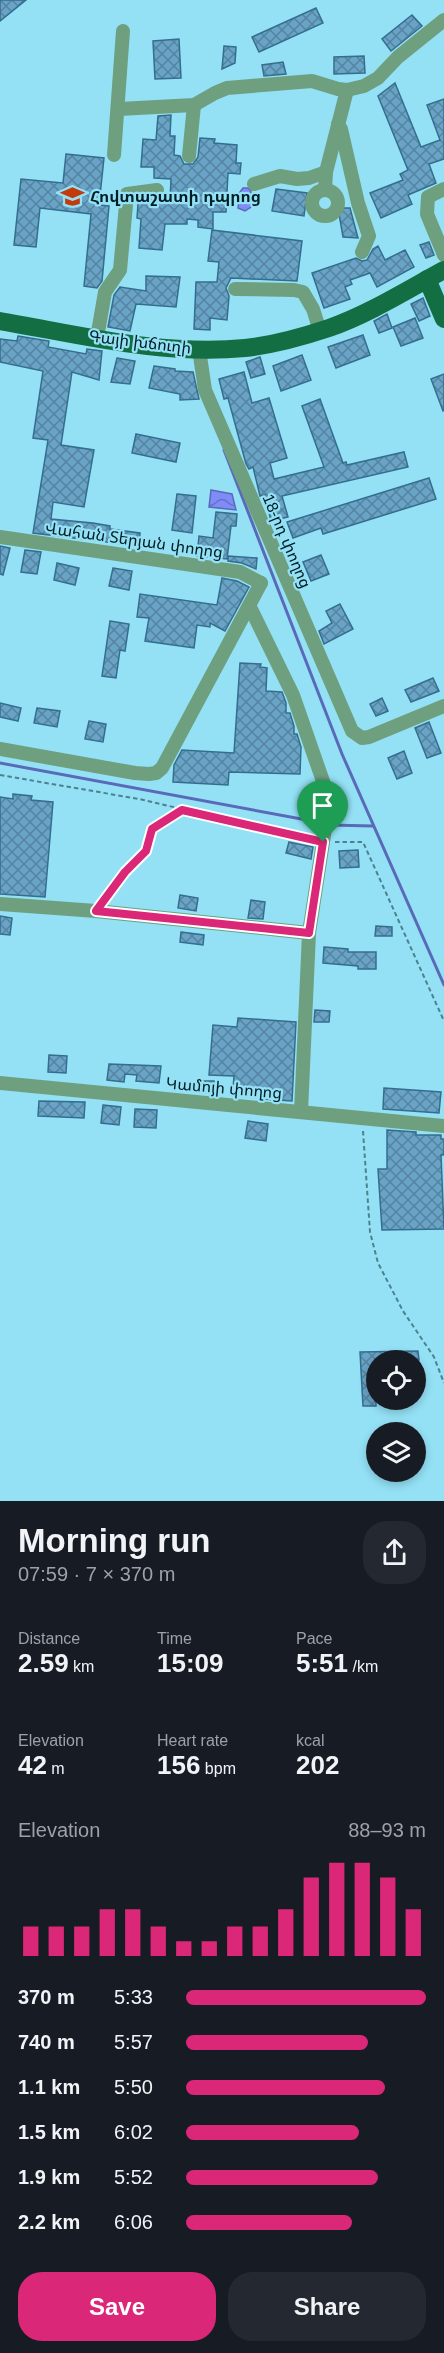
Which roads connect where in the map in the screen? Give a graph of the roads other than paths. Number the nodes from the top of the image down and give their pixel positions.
1 (444, 20) edge
2 (123, 31) dead end
3 (347, 90) junction
4 (194, 105) junction
5 (119, 109) junction
6 (338, 124) junction
7 (114, 155) dead end
8 (189, 156) dead end
9 (326, 172) junction
10 (254, 184) dead end
11 (444, 189) edge
12 (157, 190) dead end
13 (325, 190) dead end
14 (362, 252) dead end
15 (444, 255) edge
16 (444, 270) edge
17 (427, 279) junction
18 (235, 289) dead end
19 (444, 319) edge
20 (0, 321) edge
21 (320, 331) junction
22 (97, 338) junction
23 (199, 349) junction
24 (0, 537) edge
25 (283, 574) junction
26 (261, 583) junction
27 (250, 608) junction
28 (444, 706) edge
29 (0, 749) edge
30 (0, 904) edge
31 (309, 933) junction
32 (0, 1083) edge
33 (301, 1112) junction
34 (444, 1126) edge

1 - 3 street
2 - 5 street
3 - 4 street
3 - 6 street
4 - 5 street
4 - 8 street
5 - 7 street
6 - 9 street
6 - 14 street
9 - 10 street
9 - 13 street
11 - 15 street
12 - 22 street
16 - 17 main road, Գայի խճուղի
17 - 19 main road
17 - 21 main road, Գայի խճուղի
18 - 21 street
20 - 22 main road, Գայի խճուղի
21 - 23 main road, Գայի խճուղի
22 - 23 main road, Գայի խճուղի
23 - 25 street, 18-րդ փողոց
24 - 26 street, Վահան Տերյան փողոց
25 - 26 street
25 - 28 street, 18-րդ փողոց
26 - 27 street
27 - 29 street
27 - 31 street
30 - 31 street
31 - 33 street
32 - 33 street, Կամոյի փողոց
33 - 34 street, Կամոյի փողոց

